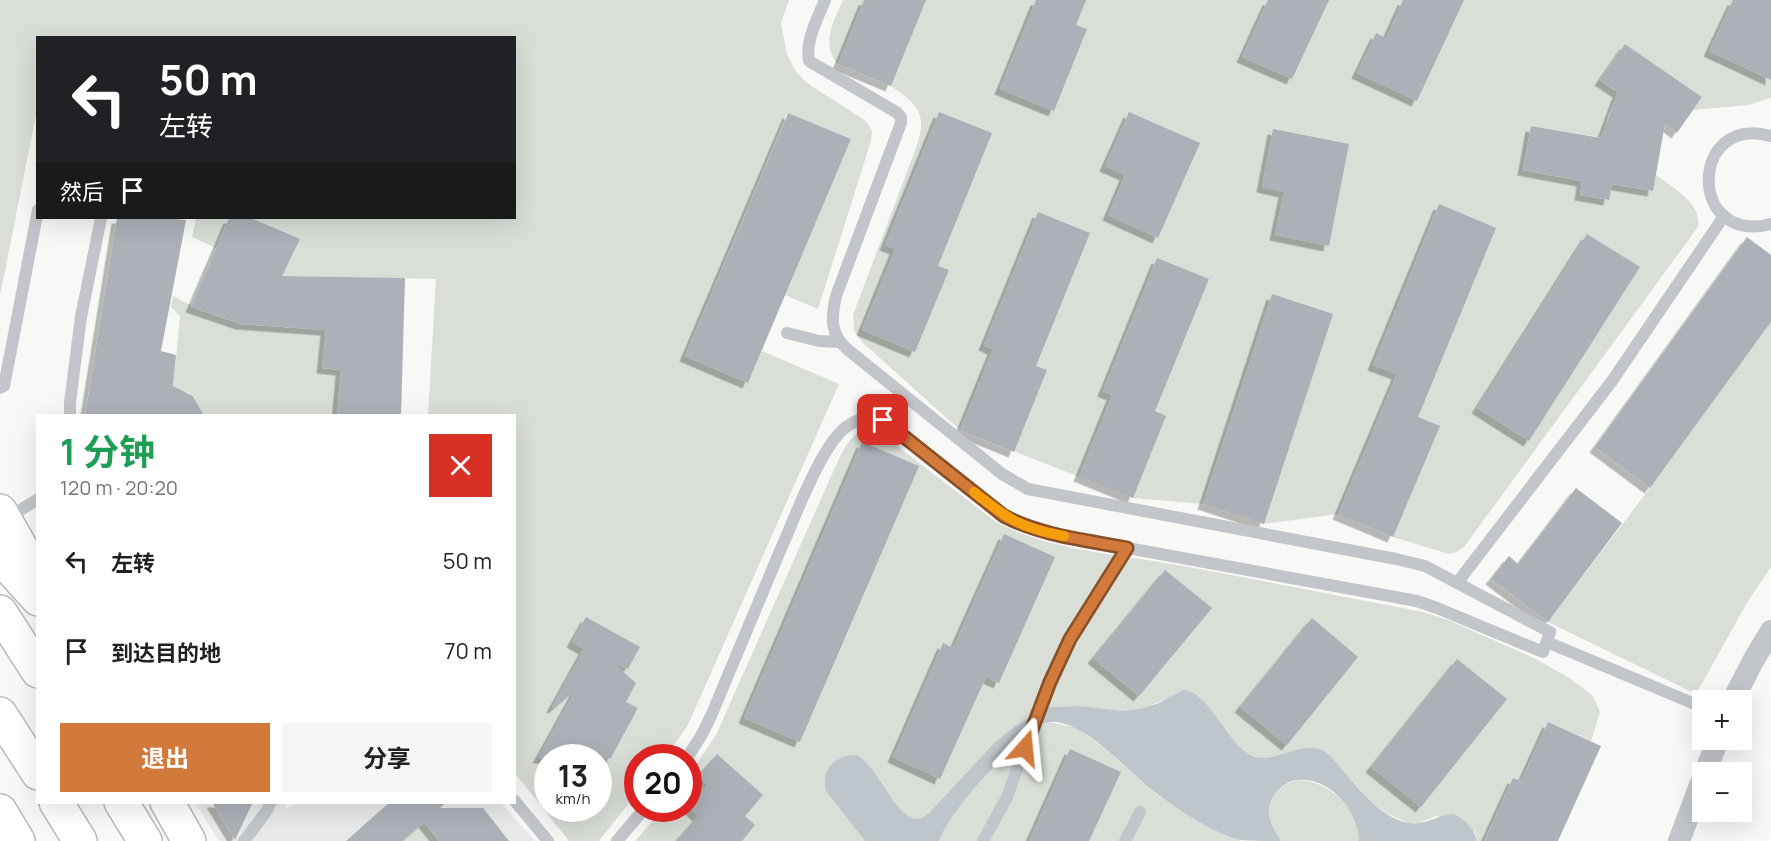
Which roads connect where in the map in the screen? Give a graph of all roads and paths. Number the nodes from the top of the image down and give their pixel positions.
1 (825, 0) edge
2 (1771, 136) edge
3 (1724, 216) junction
4 (36, 219) edge
5 (101, 219) edge
6 (1771, 224) edge
7 (787, 333) dead end
8 (839, 342) junction
9 (0, 388) edge
10 (70, 414) edge
11 (36, 500) edge
12 (3, 515) edge
13 (1127, 548) junction
14 (0, 558) edge
15 (36, 574) edge
16 (1457, 582) junction
17 (36, 597) edge
18 (0, 612) edge
19 (1771, 631) edge
20 (1547, 642) junction
21 (36, 668) edge
22 (1738, 690) edge
23 (1692, 703) edge
24 (0, 714) edge
25 (696, 744) edge
26 (36, 770) edge
27 (516, 802) edge
28 (57, 804) edge
29 (122, 804) edge
30 (167, 804) edge
31 (270, 804) edge
32 (1692, 807) edge
33 (0, 811) edge
34 (1140, 812) dead end
35 (633, 822) edge
36 (18, 841) edge
37 (80, 841) edge
38 (145, 841) edge
39 (189, 841) edge
40 (244, 841) edge
41 (548, 841) edge
42 (617, 841) edge
43 (982, 841) edge
44 (1125, 841) edge
45 (1679, 841) edge

1 - 8 lane
2 - 3 lane
3 - 6 lane
3 - 16 lane
4 - 9 lane
5 - 10 lane
7 - 8 lane
8 - 16 lane
11 - 12 lane
12 - 15 main road
13 - 20 lane
13 - 25 lane
13 - 43 lane
14 - 17 main road
16 - 20 lane
18 - 21 main road
19 - 22 street
20 - 23 lane
24 - 26 main road
27 - 41 lane
28 - 37 main road
29 - 38 main road
30 - 39 main road
31 - 40 lane
32 - 45 street
33 - 36 main road
34 - 44 lane
35 - 42 lane

